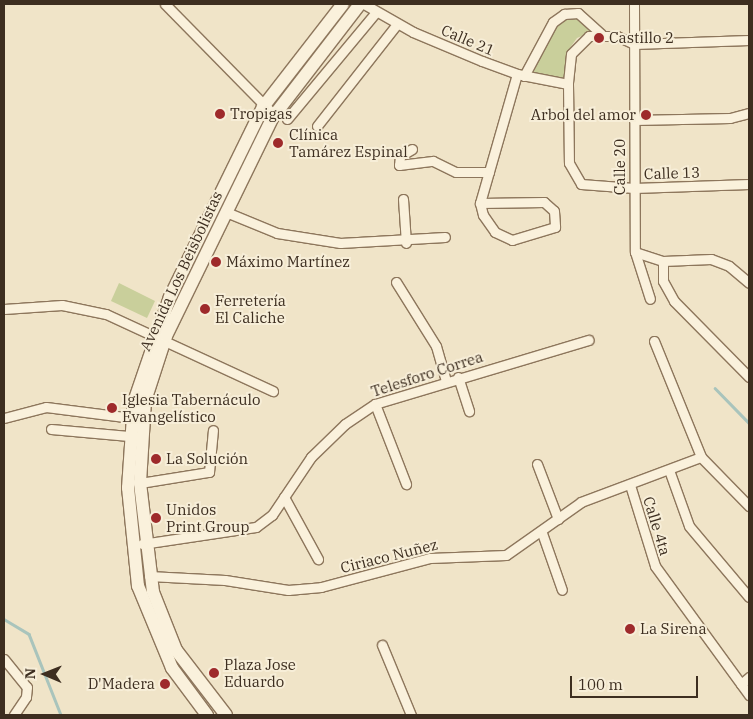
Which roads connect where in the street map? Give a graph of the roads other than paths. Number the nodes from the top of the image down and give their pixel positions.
1 (165, 4) edge
2 (343, 4) edge
3 (360, 4) edge
4 (364, 4) edge
5 (634, 4) edge
6 (376, 12) junction
7 (397, 24) junction
8 (601, 34) junction
9 (749, 40) edge
10 (634, 44) junction
11 (520, 75) junction
12 (568, 84) junction
13 (263, 107) junction
14 (749, 113) edge
15 (274, 115) junction
16 (287, 119) dead end
17 (634, 120) junction
18 (317, 126) dead end
19 (412, 149) dead end
20 (488, 172) junction
21 (749, 184) edge
22 (634, 188) junction
23 (403, 200) dead end
24 (480, 203) junction
25 (226, 212) junction
26 (445, 238) dead end
27 (406, 243) junction
28 (635, 252) junction
29 (663, 261) junction
30 (396, 282) dead end
31 (749, 283) edge
32 (650, 299) dead end
33 (4, 310) edge
34 (159, 339) junction
35 (589, 340) dead end
36 (654, 341) dead end
37 (458, 377) junction
38 (749, 377) edge
39 (446, 380) junction
40 (273, 391) dead end
41 (375, 404) junction
42 (469, 411) dead end
43 (126, 417) junction
44 (4, 418) edge
45 (51, 429) dead end
46 (213, 430) dead end
47 (129, 436) junction
48 (701, 456) junction
49 (537, 464) dead end
50 (670, 470) junction
51 (140, 483) junction
52 (406, 484) dead end
53 (630, 485) junction
54 (284, 497) junction
55 (749, 506) edge
56 (558, 519) junction
57 (542, 533) junction
58 (145, 543) junction
59 (132, 544) junction
60 (318, 559) dead end
61 (149, 576) junction
62 (562, 590) dead end
63 (749, 597) edge
64 (382, 645) dead end
65 (4, 659) edge
66 (749, 677) edge
67 (742, 684) junction
68 (749, 695) edge
69 (14, 715) edge
70 (207, 715) edge
71 (224, 715) edge
72 (411, 715) edge

1 - 13 street
2 - 13 main road, Avenida Los Beisbolistas
3 - 15 main road, Avenida Los Beisbolistas
4 - 6 street, Calle 21
5 - 10 street, Calle 20
6 - 7 street, Calle 21
6 - 16 street
7 - 11 street, Calle 21
7 - 18 street
8 - 10 street
8 - 11 street
8 - 12 street, Calle 13
9 - 10 street
10 - 17 street, Calle 20
11 - 12 street, Calle 21
11 - 20 street
12 - 22 street, Calle 13
13 - 15 street
13 - 34 main road, Avenida Los Beisbolistas
14 - 17 street
15 - 25 main road, Avenida Los Beisbolistas
17 - 22 street, Calle 20
19 - 20 street
20 - 24 street
21 - 22 street, Calle 13
22 - 28 street, Calle 20
23 - 27 street
24 - 24 street
25 - 27 street
25 - 34 main road, Avenida Los Beisbolistas
26 - 27 street
28 - 29 street
28 - 32 street, Calle 20
29 - 31 street
29 - 38 street
30 - 39 street
33 - 34 street
34 - 40 street
34 - 43 main road, Avenida Los Beisbolistas
34 - 51 main road, Avenida Los Beisbolistas
35 - 37 street, Telesforo Correa
36 - 48 street
37 - 39 street, Telesforo Correa
37 - 42 street
39 - 41 street, Telesforo Correa
41 - 52 street
41 - 54 street, Telesforo Correa
43 - 44 street
43 - 47 main road, Avenida Los Beisbolistas
45 - 47 street
46 - 51 street
47 - 59 main road, Avenida Los Beisbolistas
48 - 50 street, Ciriaco Nuñez
48 - 55 street
49 - 56 street
50 - 53 street, Ciriaco Nuñez
50 - 63 street
51 - 58 main road, Avenida Los Beisbolistas
53 - 56 street, Ciriaco Nuñez
53 - 67 street, Calle 4ta
54 - 58 street, Telesforo Correa
54 - 60 street
56 - 57 street, Ciriaco Nuñez
57 - 61 street, Ciriaco Nuñez
57 - 62 street
58 - 59 street, Telesforo Correa
58 - 61 main road, Avenida Los Beisbolistas
59 - 70 main road, Avenida Los Beisbolistas
61 - 71 main road, Avenida Los Beisbolistas
64 - 72 street
65 - 69 street
66 - 67 street
67 - 68 street, Calle 4ta

